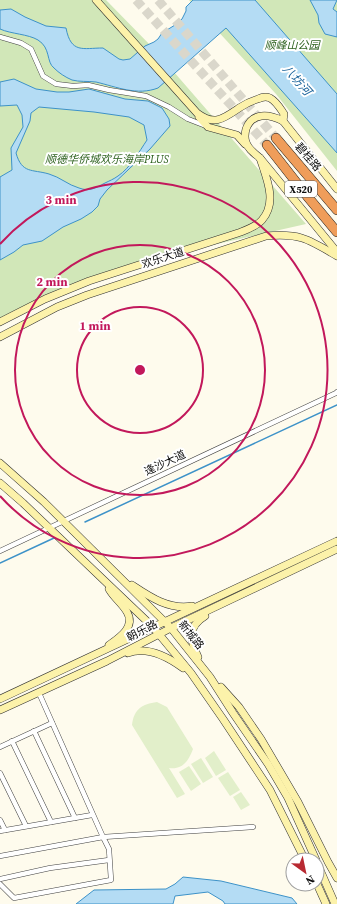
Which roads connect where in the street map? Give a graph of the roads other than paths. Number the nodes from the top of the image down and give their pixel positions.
1 (92, 0) edge
2 (96, 0) edge
3 (116, 25) junction
4 (0, 38) edge
5 (190, 107) junction
6 (283, 121) junction
7 (208, 127) junction
8 (276, 138) tunnel mouth
9 (267, 146) tunnel mouth
10 (248, 147) junction
11 (260, 158) junction
12 (337, 189) edge
13 (337, 210) edge
14 (337, 232) edge
15 (337, 252) edge
16 (171, 254) junction
17 (337, 256) edge
18 (175, 266) junction
19 (48, 312) junction
20 (0, 322) edge
21 (0, 337) edge
22 (0, 343) edge
23 (337, 392) edge
24 (0, 463) edge
25 (0, 483) edge
26 (63, 521) junction
27 (48, 528) junction
28 (337, 541) edge
29 (337, 550) edge
30 (0, 551) edge
31 (119, 576) junction
32 (105, 582) junction
33 (229, 601) junction
34 (200, 605) junction
35 (165, 622) junction
36 (153, 627) junction
37 (172, 628) junction
38 (159, 634) junction
39 (100, 653) junction
40 (107, 661) junction
41 (191, 673) junction
42 (208, 674) junction
43 (39, 693) junction
44 (0, 700) edge
45 (0, 710) edge
46 (52, 723) junction
47 (34, 731) junction
48 (12, 741) junction
49 (0, 747) edge
50 (0, 772) edge
51 (92, 814) junction
52 (75, 818) junction
53 (0, 820) edge
54 (51, 822) junction
55 (26, 826) junction
56 (253, 827) dead end
57 (3, 831) edge
58 (103, 837) junction
59 (301, 852) edge
60 (312, 852) edge
61 (0, 856) edge
62 (109, 860) junction
63 (337, 878) edge
64 (0, 879) edge
65 (325, 881) edge
66 (0, 884) edge
67 (321, 892) edge
68 (326, 904) edge
69 (335, 904) edge

1 - 3 street
2 - 3 street
3 - 5 street
4 - 7 street
5 - 6 street
5 - 7 street
6 - 10 street
6 - 12 street
7 - 10 street
8 - 13 highway, 碧桂路 / X520
9 - 14 highway, X520
10 - 11 street
11 - 15 street
11 - 16 street, 欢乐大道
16 - 18 street
16 - 20 street, 欢乐大道
17 - 18 street, 欢乐大道
18 - 19 street, 欢乐大道
19 - 21 street, 欢乐大道
19 - 22 street
23 - 26 street, 逢沙大道
24 - 26 street, 新城路
25 - 27 street
26 - 27 street, 逢沙大道
26 - 31 street, 新城路
27 - 30 street, 逢沙大道
27 - 32 street
28 - 34 street, 朝乐路
29 - 33 street, 朝乐路
31 - 34 street
31 - 35 street, 新城路
32 - 36 street
32 - 39 street
33 - 37 street, 朝乐路
33 - 42 street
34 - 35 street, 朝乐路
35 - 36 street, 朝乐路
35 - 37 street, 新城路
36 - 38 street
36 - 39 street, 朝乐路
37 - 38 street, 朝乐路
37 - 42 street, 新城路
38 - 40 street, 朝乐路
38 - 41 street
39 - 44 street, 朝乐路
40 - 41 street
40 - 43 street, 朝乐路
41 - 59 street
42 - 60 street, 新城路
42 - 63 street
43 - 45 street, 朝乐路
43 - 46 street
46 - 47 street
46 - 51 street
47 - 48 street
47 - 52 street
48 - 49 street
48 - 54 street
50 - 55 street
51 - 52 street
51 - 58 street
52 - 54 street
53 - 57 street
54 - 55 street
55 - 57 street
56 - 58 street
58 - 61 street
58 - 62 street
62 - 64 street
62 - 66 street
65 - 69 street
67 - 68 street

